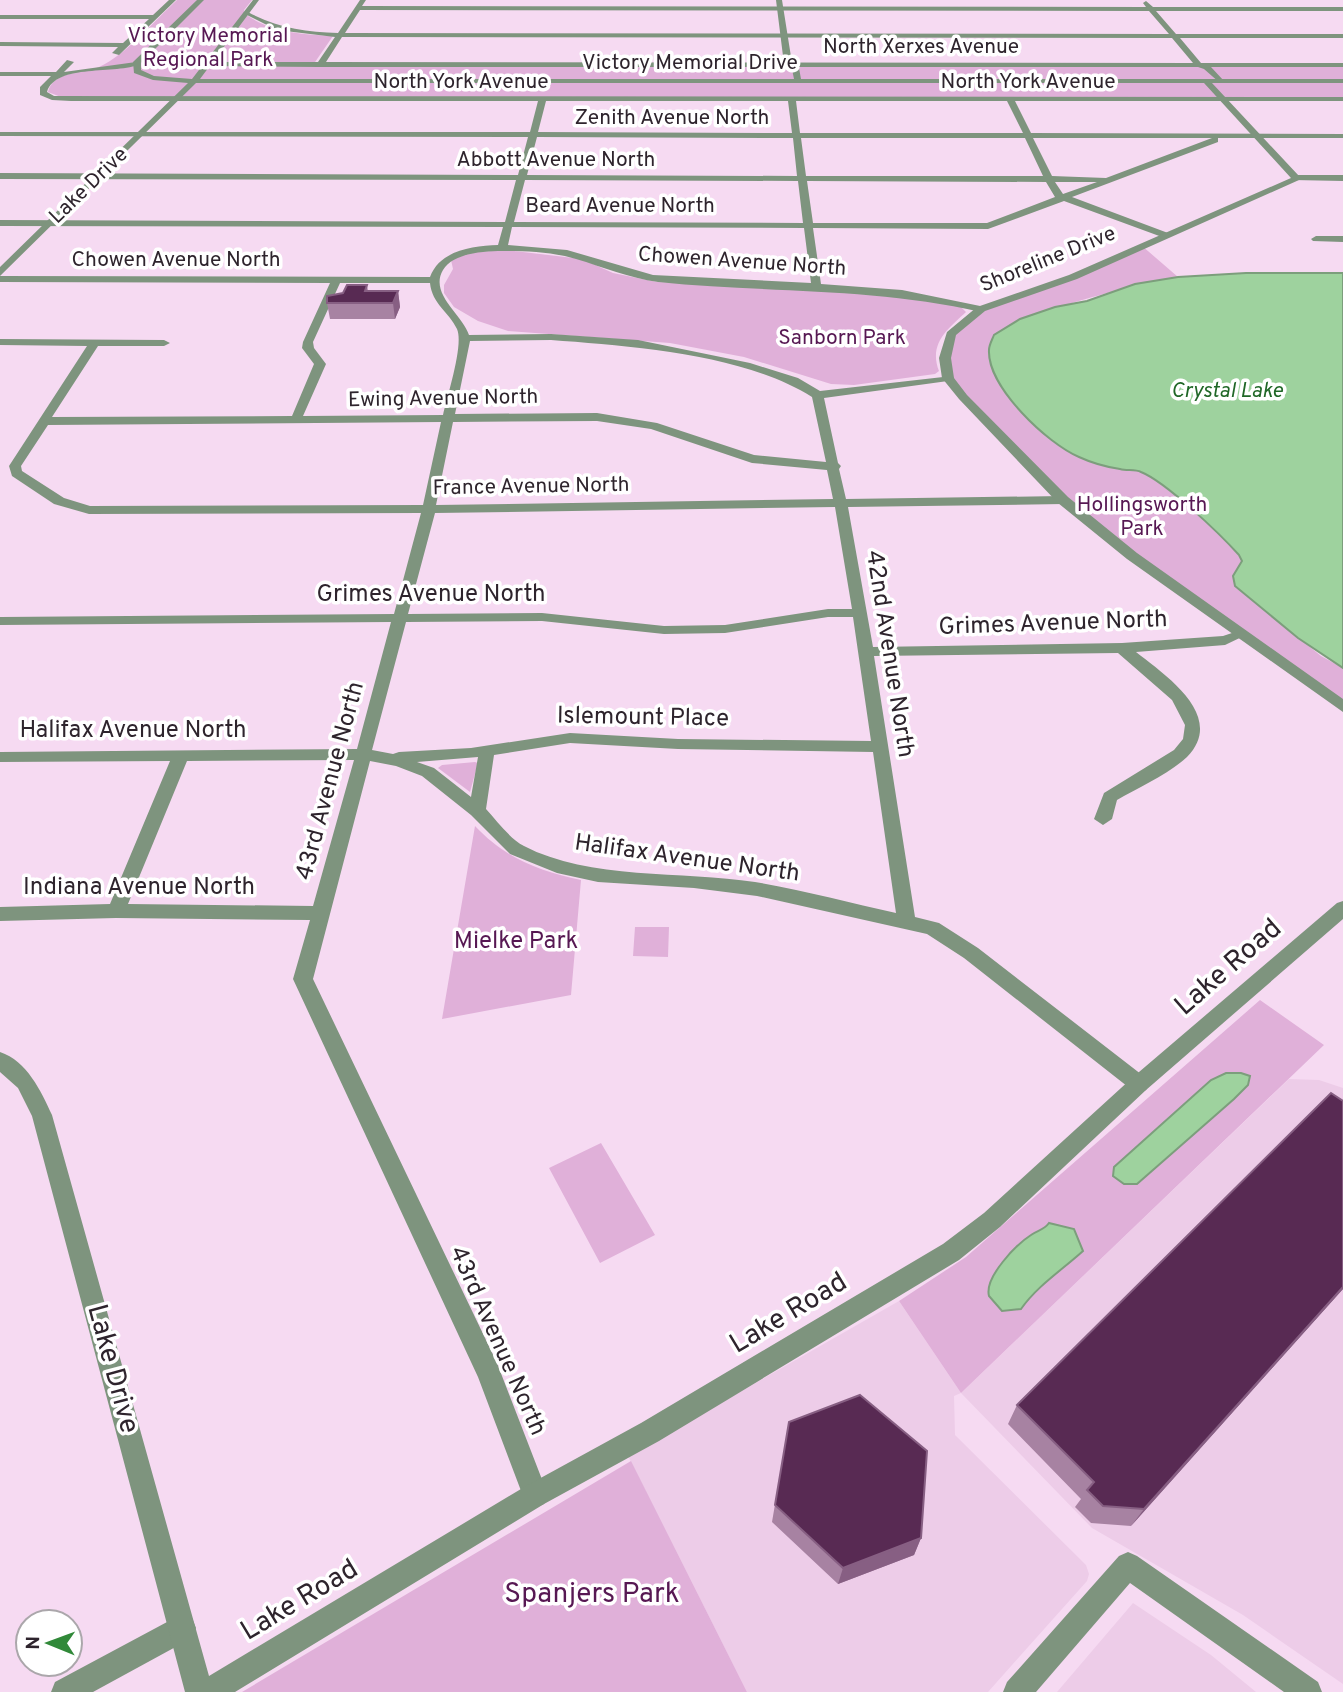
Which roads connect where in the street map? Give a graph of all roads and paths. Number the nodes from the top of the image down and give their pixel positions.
1 (173, 0) edge
2 (201, 0) edge
3 (256, 0) edge
4 (363, 0) edge
5 (961, 0) edge
6 (1143, 0) edge
7 (1326, 0) edge
8 (570, 4) edge
9 (780, 4) edge
10 (358, 8) junction
11 (965, 8) junction
12 (1151, 9) junction
13 (1341, 10) edge
14 (246, 13) junction
15 (0, 17) edge
16 (155, 17) junction
17 (339, 35) junction
18 (561, 35) junction
19 (784, 35) junction
20 (979, 35) junction
21 (1174, 36) junction
22 (1343, 36) edge
23 (0, 44) edge
24 (983, 44) dead end
25 (125, 45) junction
26 (989, 57) dead end
27 (70, 62) dead end
28 (136, 64) junction
29 (205, 64) junction
30 (788, 64) junction
31 (320, 65) junction
32 (553, 65) junction
33 (994, 65) junction
34 (1199, 65) junction
35 (1343, 65) edge
36 (100, 66) junction
37 (0, 74) edge
38 (58, 74) junction
39 (194, 81) junction
40 (782, 81) junction
41 (798, 81) junction
42 (1206, 81) junction
43 (1220, 81) junction
44 (1343, 81) edge
45 (178, 99) junction
46 (544, 99) junction
47 (792, 99) junction
48 (1010, 99) junction
49 (1222, 99) junction
50 (1234, 99) junction
51 (1343, 99) edge
52 (1242, 117) junction
53 (0, 134) edge
54 (142, 134) junction
55 (534, 135) junction
56 (797, 135) junction
57 (1028, 135) junction
58 (1224, 136) junction
59 (1258, 136) junction
60 (1343, 136) edge
61 (0, 176) edge
62 (100, 176) junction
63 (522, 177) junction
64 (802, 177) junction
65 (1049, 178) junction
66 (1296, 178) junction
67 (1343, 178) edge
68 (1113, 179) junction
69 (1063, 198) junction
70 (0, 223) edge
71 (52, 223) junction
72 (509, 226) junction
73 (808, 226) junction
74 (1165, 234) junction
75 (1316, 239) dead end
76 (1343, 239) edge
77 (502, 248) junction
78 (0, 273) edge
79 (0, 279) edge
80 (337, 279) junction
81 (436, 280) junction
82 (816, 285) junction
83 (981, 309) junction
84 (465, 338) junction
85 (0, 342) edge
86 (95, 342) junction
87 (164, 343) dead end
88 (948, 378) junction
89 (818, 395) junction
90 (448, 418) junction
91 (296, 419) junction
92 (45, 421) junction
93 (835, 466) junction
94 (1063, 500) junction
95 (842, 504) junction
96 (429, 509) junction
97 (860, 613) junction
98 (402, 617) junction
99 (0, 621) edge
100 (1241, 634) junction
101 (1122, 648) junction
102 (866, 652) junction
103 (1343, 707) edge
104 (880, 747) junction
105 (487, 750) junction
106 (363, 754) junction
107 (181, 755) junction
108 (0, 757) edge
109 (477, 811) junction
110 (1103, 818) dead end
111 (1343, 908) edge
112 (116, 911) junction
113 (321, 913) junction
114 (0, 914) edge
115 (907, 922) junction
116 (0, 1060) edge
117 (1139, 1084) junction
118 (535, 1495) junction
119 (183, 1628) junction
120 (65, 1692) edge
121 (199, 1692) edge
122 (208, 1692) edge
123 (1017, 1692) edge
124 (1308, 1692) edge

1 - 16 street
2 - 28 street
3 - 14 street, Lake Drive
4 - 10 street
5 - 11 street
6 - 12 street
7 - 13 street
8 - 9 street
8 - 10 street
8 - 18 street
9 - 11 street
9 - 19 street
10 - 17 street
11 - 12 street
11 - 20 street
12 - 13 street
12 - 21 street
14 - 17 street
14 - 29 street, Lake Drive
15 - 16 street
16 - 25 street
17 - 18 street
17 - 31 street
18 - 19 street
18 - 32 street
19 - 20 street
19 - 30 street
20 - 21 street
20 - 24 street
21 - 22 street
21 - 34 street
23 - 25 street
25 - 36 street
26 - 33 street
27 - 38 street, North York Avenue
28 - 36 street
28 - 39 street, Victory Memorial Drive
29 - 31 street, North Xerxes Avenue
29 - 39 street, Lake Drive
30 - 32 street, North Xerxes Avenue
30 - 33 street, North Xerxes Avenue
30 - 40 street
30 - 41 street
31 - 32 street, North Xerxes Avenue
33 - 34 street, North Xerxes Avenue
34 - 35 street, North Xerxes Avenue
34 - 42 street
34 - 43 street
36 - 38 street
37 - 38 street
38 - 45 street, North York Avenue
39 - 40 street, Victory Memorial Drive
39 - 45 street, Lake Drive
40 - 41 street, Victory Memorial Drive
40 - 47 street
41 - 42 street, Victory Memorial Drive
41 - 47 street
42 - 43 street, Victory Memorial Drive
42 - 49 street
43 - 44 street, Victory Memorial Drive
43 - 50 street
45 - 46 street, North York Avenue
45 - 54 street, Lake Drive
46 - 47 street, North York Avenue
46 - 55 street
47 - 48 street, North York Avenue
47 - 56 street
48 - 49 street, North York Avenue
48 - 57 street
49 - 50 street, North York Avenue
49 - 52 street
50 - 51 street, North York Avenue
50 - 52 street
52 - 59 street
53 - 54 street, Zenith Avenue North
54 - 55 street, Zenith Avenue North
54 - 62 street, Lake Drive
55 - 56 street, Zenith Avenue North
55 - 63 street
56 - 57 street, Zenith Avenue North
56 - 64 street
57 - 58 street, Zenith Avenue North
57 - 65 street
58 - 59 street, Zenith Avenue North
58 - 68 street, Beard Avenue North
59 - 60 street, Zenith Avenue North
59 - 66 street
61 - 62 street, Abbott Avenue North
62 - 63 street, Abbott Avenue North
62 - 71 street, Lake Drive
63 - 64 street, Abbott Avenue North
63 - 72 street
64 - 65 street, Abbott Avenue North
64 - 73 street
65 - 68 street, Abbott Avenue North
65 - 69 street
66 - 67 street
66 - 74 street, Shoreline Drive
68 - 69 street, Beard Avenue North
69 - 73 street, Beard Avenue North
69 - 74 street
70 - 71 street, Beard Avenue North
71 - 72 street, Beard Avenue North
71 - 78 street, Lake Drive
72 - 73 street, Beard Avenue North
72 - 77 street
73 - 82 street
74 - 83 street, Shoreline Drive
75 - 76 street
77 - 81 street
77 - 82 street, Chowen Avenue North
79 - 80 street, Chowen Avenue North
80 - 81 street, Chowen Avenue North
80 - 91 street
81 - 84 street
82 - 83 street, Chowen Avenue North
83 - 88 street, Shoreline Drive
84 - 89 street
84 - 90 street, 43rd Avenue North
85 - 86 street
86 - 87 street
86 - 92 street
88 - 89 street
88 - 94 street
89 - 93 street, 42nd Avenue North
90 - 91 street, Ewing Avenue North
90 - 93 street, Ewing Avenue North
90 - 96 street, 43rd Avenue North
91 - 92 street, Ewing Avenue North
92 - 96 street, France Avenue North
93 - 95 street, 42nd Avenue North
94 - 95 street, France Avenue North
94 - 100 street
95 - 96 street, France Avenue North
95 - 97 street, 42nd Avenue North
96 - 98 street, 43rd Avenue North
97 - 98 street, Grimes Avenue North
97 - 102 street, 42nd Avenue North
98 - 99 street, Grimes Avenue North
98 - 106 street, 43rd Avenue North
100 - 101 street, Grimes Avenue North
100 - 103 street
101 - 102 street, Grimes Avenue North
101 - 110 street
102 - 104 street, 42nd Avenue North
104 - 105 street, Islemount Place
104 - 115 street, 42nd Avenue North
105 - 106 street, Islemount Place
105 - 109 street
106 - 107 street, Halifax Avenue North
106 - 109 street, Halifax Avenue North
106 - 113 street, 43rd Avenue North
107 - 108 street, Halifax Avenue North
107 - 112 street
109 - 115 street, Halifax Avenue North
111 - 117 street, Lake Road
112 - 113 street, Indiana Avenue North
112 - 114 street, Indiana Avenue North
113 - 118 street, 43rd Avenue North
115 - 117 street, Halifax Avenue North
116 - 119 street, Lake Drive
117 - 118 street, Lake Road
118 - 122 street, Lake Road
119 - 120 street
119 - 121 street, Lake Drive
123 - 124 street

